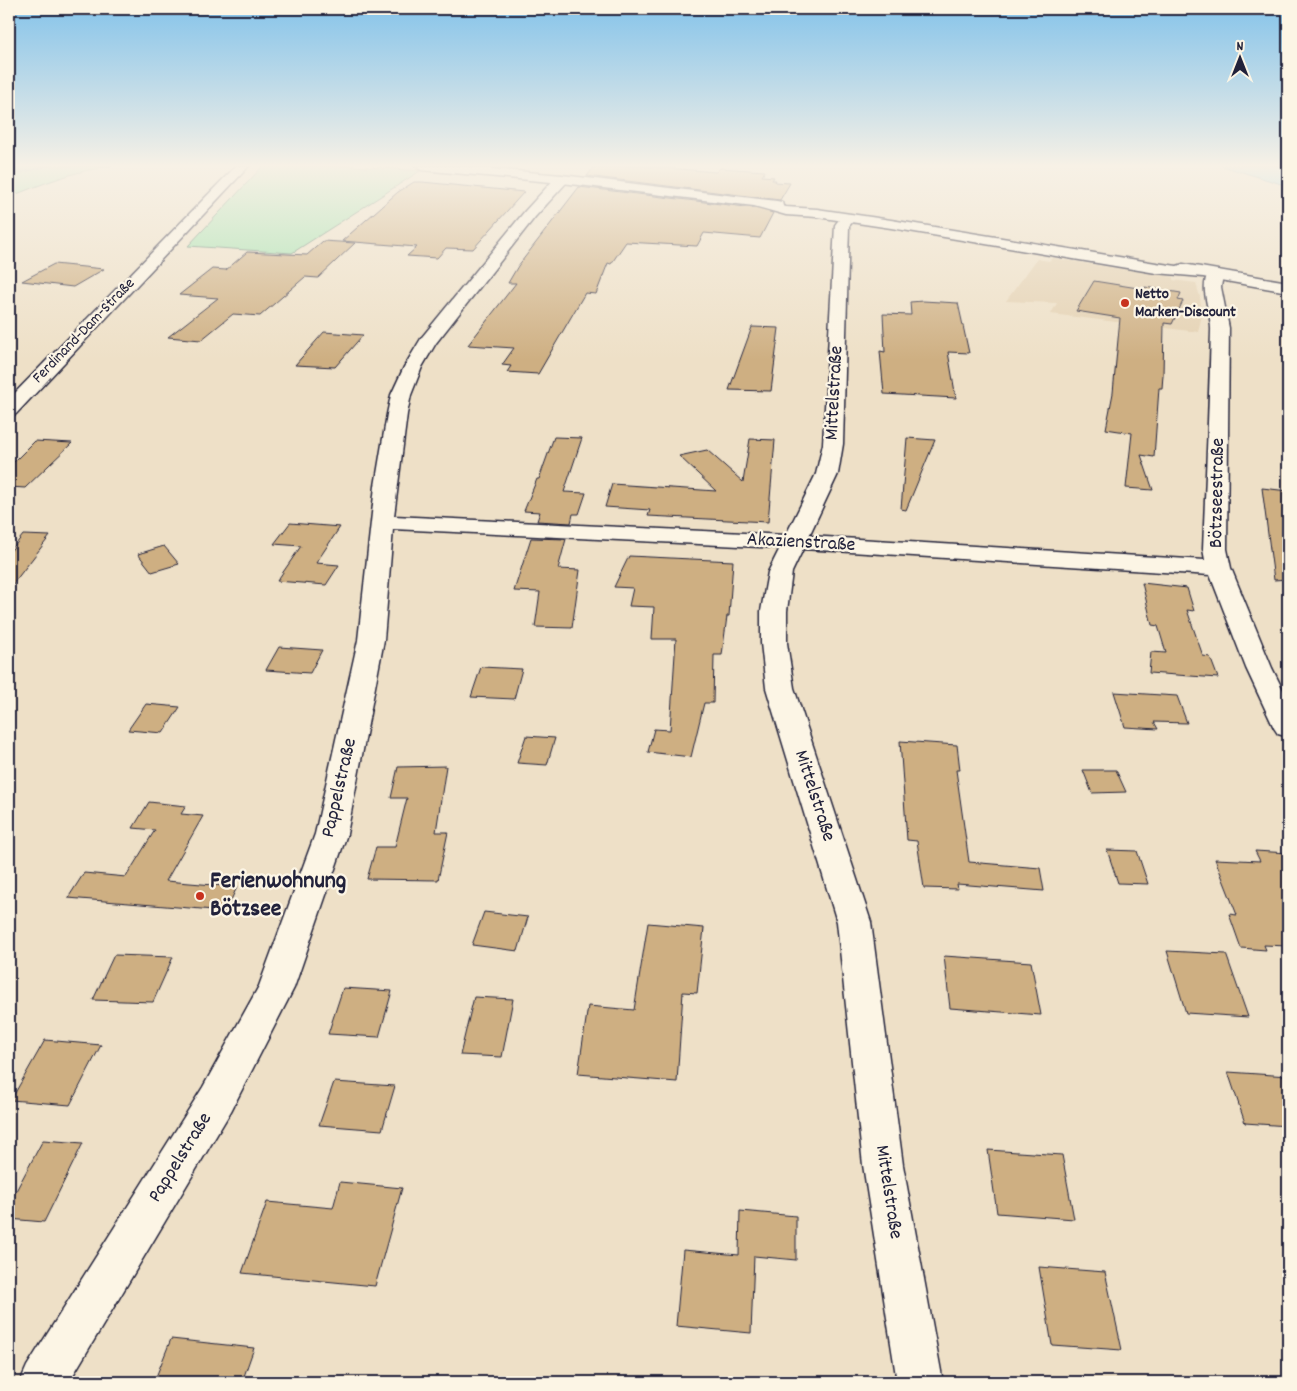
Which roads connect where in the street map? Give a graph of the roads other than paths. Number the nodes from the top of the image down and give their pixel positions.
1 (181, 231) edge
2 (517, 231) edge
3 (842, 231) edge
4 (931, 231) edge
5 (1208, 274) junction
6 (1288, 287) edge
7 (9, 410) edge
8 (383, 523) junction
9 (795, 542) junction
10 (1219, 568) junction
11 (1288, 728) edge
12 (43, 1382) edge
13 (920, 1382) edge

1 - 7 street, Ferdinand-Dam-Straße
2 - 8 street, Pappelstraße
3 - 9 street, Mittelstraße
4 - 5 street
5 - 6 street
5 - 10 street, Bötzseestraße
8 - 9 street, Akazienstraße
8 - 12 street, Pappelstraße
9 - 10 street, Akazienstraße
9 - 13 street, Mittelstraße
10 - 11 street, Bötzseestraße

